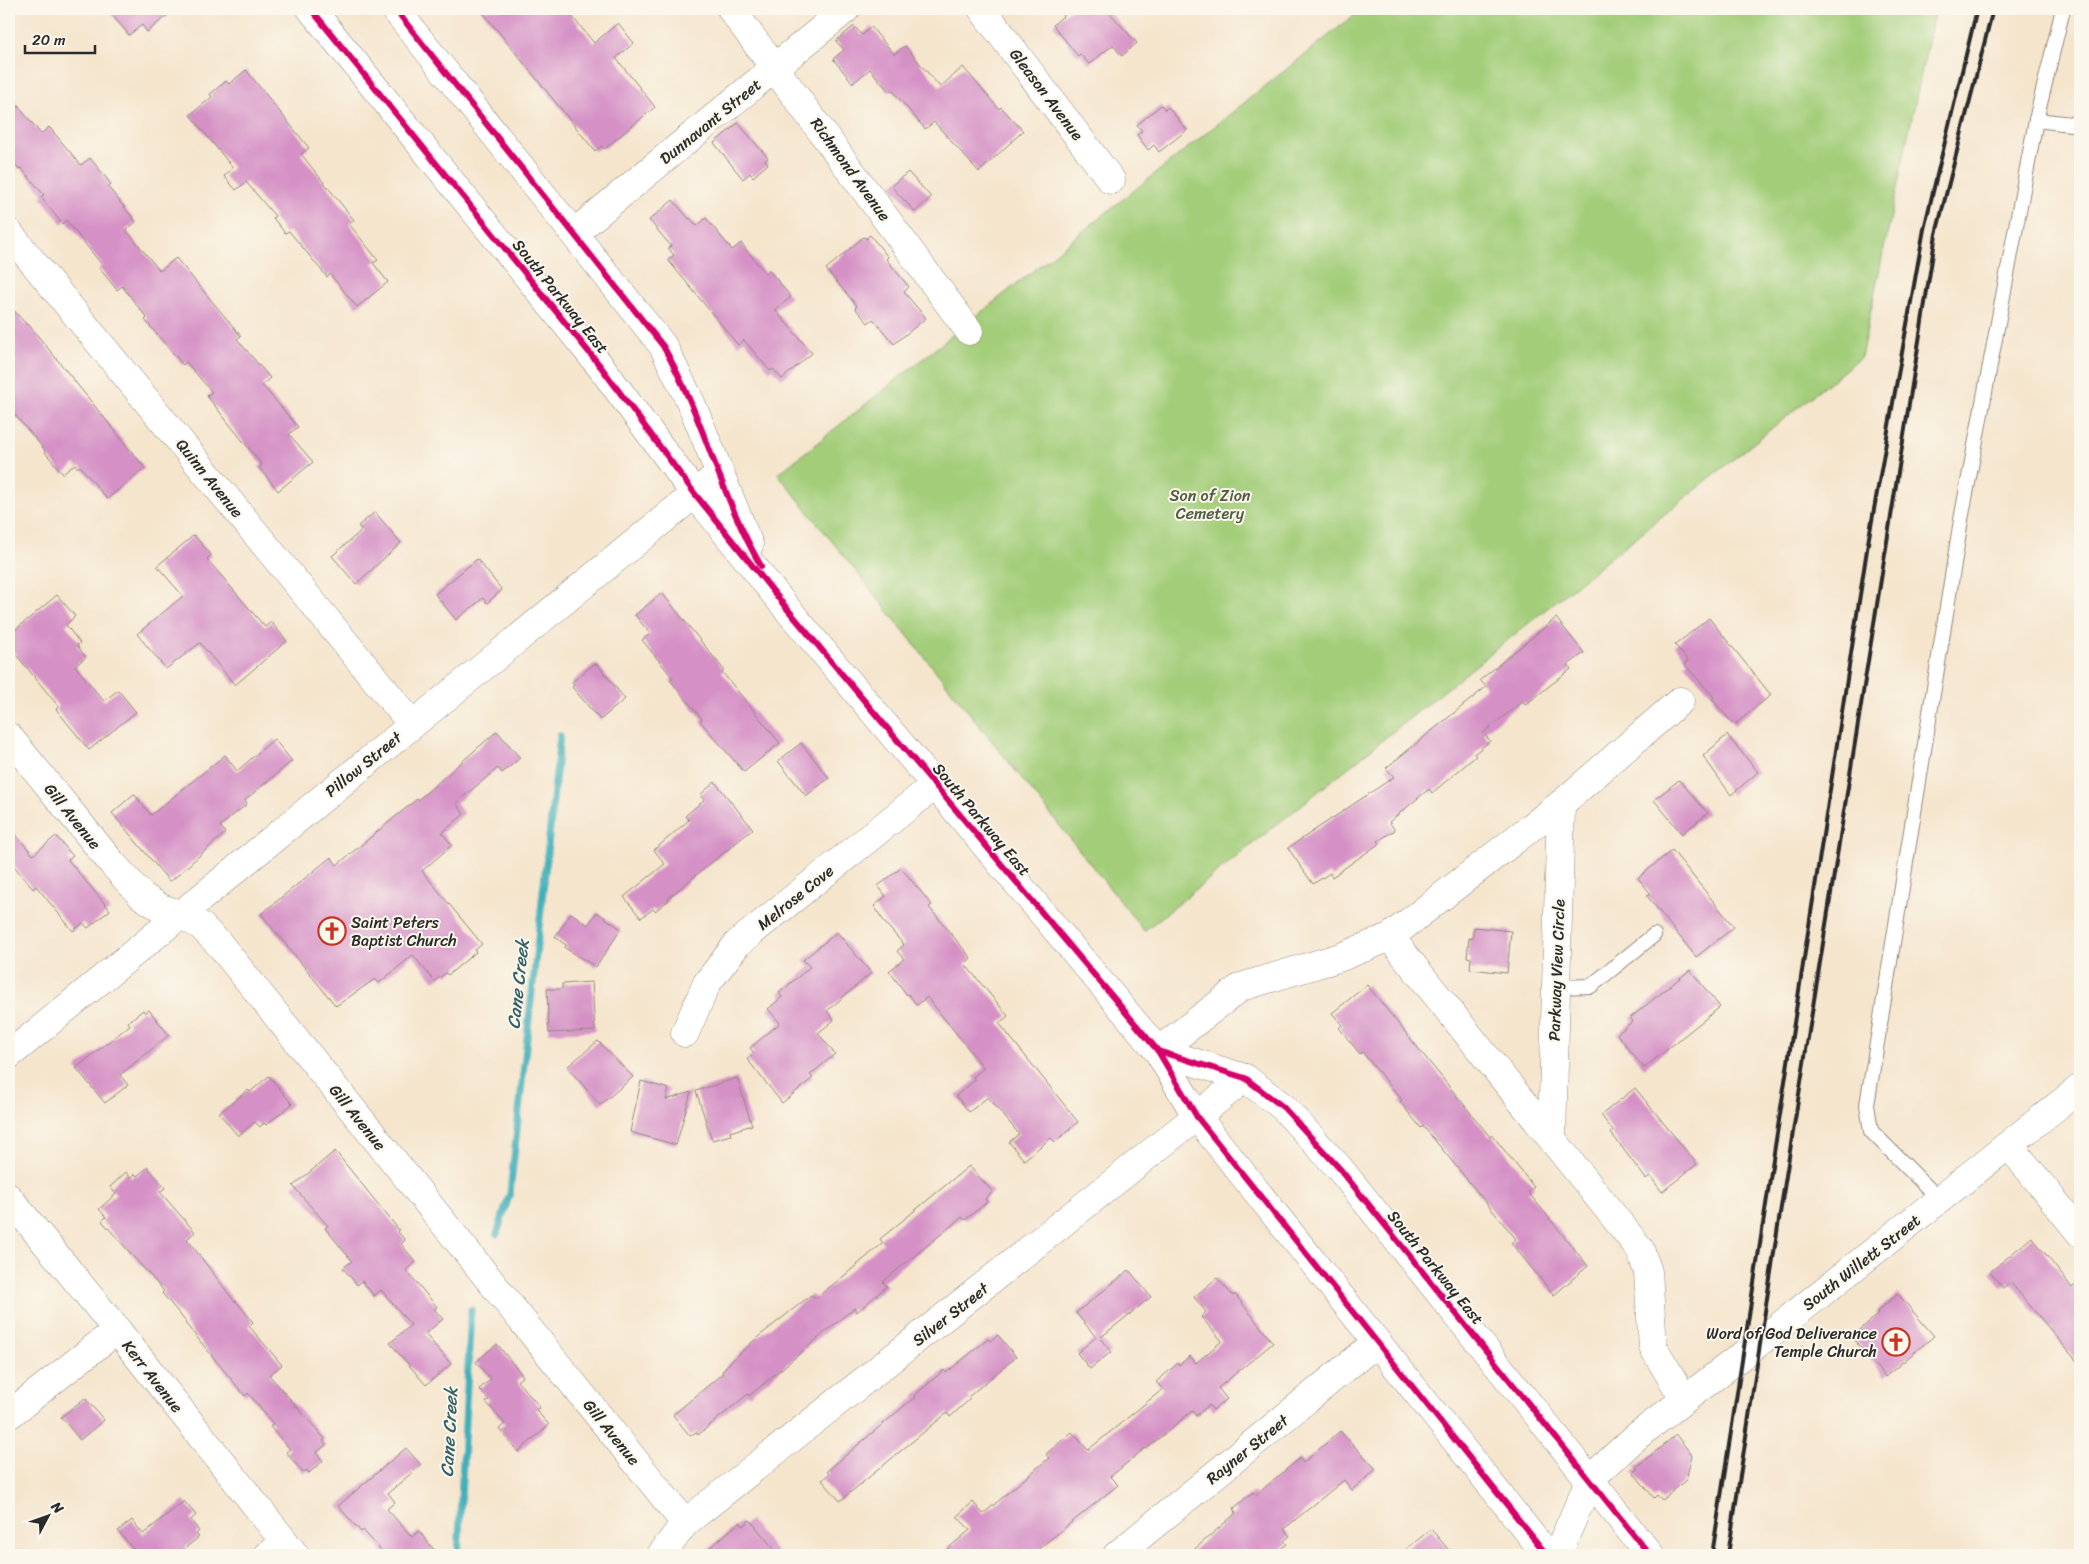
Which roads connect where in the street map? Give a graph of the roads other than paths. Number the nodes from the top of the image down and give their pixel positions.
1 (311, 9) edge
2 (395, 9) edge
3 (731, 9) edge
4 (846, 9) edge
5 (982, 9) edge
6 (2063, 9) edge
7 (776, 67) junction
8 (2036, 120) junction
9 (2080, 124) edge
10 (1111, 180) dead end
11 (9, 232) edge
12 (574, 233) junction
13 (969, 331) dead end
14 (719, 474) junction
15 (695, 494) junction
16 (784, 605) junction
17 (1680, 701) dead end
18 (412, 724) junction
19 (9, 737) edge
20 (935, 785) junction
21 (1561, 804) junction
22 (180, 914) junction
23 (1654, 936) dead end
24 (1390, 937) junction
25 (1556, 987) junction
26 (685, 1033) dead end
27 (1158, 1051) junction
28 (9, 1055) edge
29 (1245, 1078) junction
30 (2080, 1088) edge
31 (1197, 1118) junction
32 (1552, 1137) junction
33 (2009, 1145) junction
34 (9, 1198) edge
35 (1940, 1200) junction
36 (2080, 1233) edge
37 (117, 1330) junction
38 (1376, 1342) junction
39 (1684, 1399) junction
40 (9, 1415) edge
41 (1590, 1480) junction
42 (685, 1523) junction
43 (282, 1551) edge
44 (661, 1555) edge
45 (1117, 1555) edge
46 (1547, 1555) edge
47 (1558, 1555) edge
48 (1650, 1555) edge

1 - 15 street, South Parkway East
2 - 12 street, South Parkway East
3 - 7 street, Richmond Avenue
4 - 7 street, Dunnavant Street
5 - 10 street, Gleason Avenue
6 - 8 lane
7 - 12 street, Dunnavant Street
7 - 13 street, Richmond Avenue
8 - 9 lane
8 - 35 lane
11 - 18 street, Quinn Avenue
12 - 14 street, South Parkway East
14 - 15 street, Pillow Street
14 - 16 street, South Parkway East
15 - 16 street, South Parkway East
15 - 18 street, Pillow Street
16 - 20 street, South Parkway East
17 - 21 street
18 - 22 street, Pillow Street
19 - 22 street, Gill Avenue
20 - 26 street, Melrose Cove
20 - 27 street, South Parkway East
21 - 24 street
21 - 25 street, Parkway View Circle
22 - 28 street, Pillow Street
22 - 42 street, Gill Avenue
23 - 25 lane
24 - 27 street
24 - 32 street
25 - 32 street, Parkway View Circle
27 - 29 street, South Parkway East
27 - 31 street, South Parkway East
29 - 31 street, Silver Street
29 - 41 street, South Parkway East
30 - 33 street, South Willett Street
31 - 38 street, South Parkway East
31 - 42 street, Silver Street
32 - 39 street
33 - 35 street, South Willett Street
33 - 36 street
34 - 37 street, Kerr Avenue
35 - 39 street, South Willett Street
37 - 40 street
37 - 43 street, Kerr Avenue
38 - 45 street, Rayner Street
38 - 46 street, South Parkway East
39 - 41 street, South Willett Street
41 - 47 street, South Willett Street
41 - 48 street, South Parkway East
42 - 44 street, Silver Street

